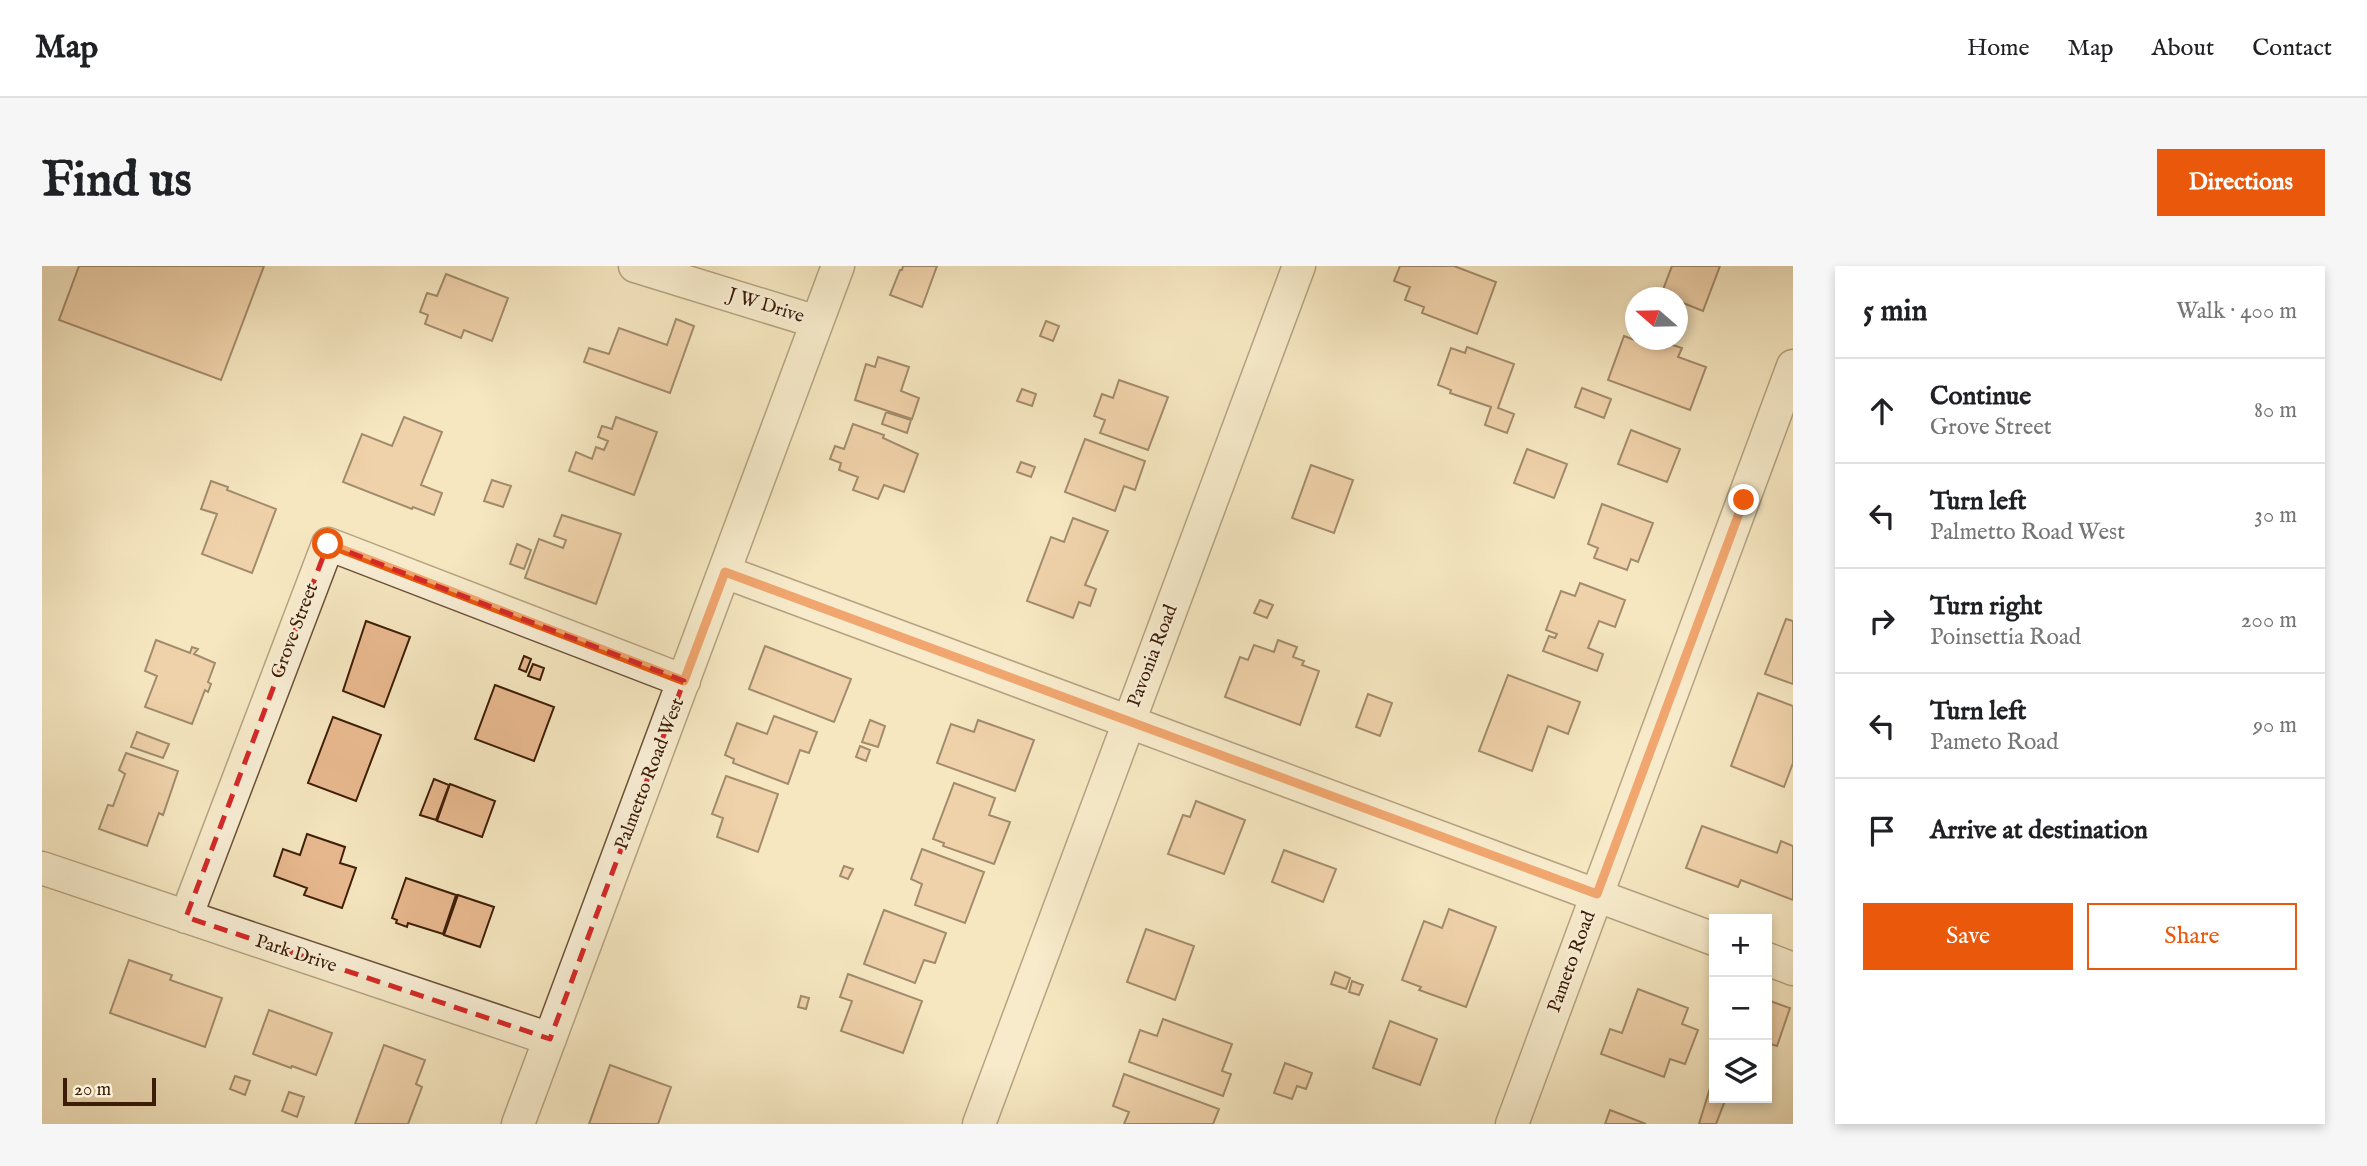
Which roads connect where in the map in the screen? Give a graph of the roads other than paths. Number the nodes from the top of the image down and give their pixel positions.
1 (635, 266) edge
2 (838, 266) edge
3 (1299, 266) edge
4 (817, 322) junction
5 (1793, 366) edge
6 (725, 572) junction
7 (684, 681) junction
8 (1128, 722) junction
9 (42, 868) edge
10 (1597, 894) junction
11 (186, 918) junction
12 (1709, 937) edge
13 (1772, 961) edge
14 (1793, 969) edge
15 (550, 1039) junction
16 (518, 1124) edge
17 (979, 1124) edge
18 (1511, 1124) edge

1 - 4 street, J W Drive
2 - 4 street, Palmetto Road West
3 - 8 street, Pavonia Road
4 - 6 street, Palmetto Road West
5 - 10 street, Pameto Road
6 - 7 street, Palmetto Road West
6 - 8 street
7 - 11 street, Grove Street
7 - 15 street, Palmetto Road West
8 - 10 street
8 - 17 street, Pavonia Road
9 - 11 street, Park Drive
10 - 12 street
10 - 18 street, Pameto Road
11 - 15 street, Park Drive
13 - 14 street
15 - 16 street, Palmetto Road West

